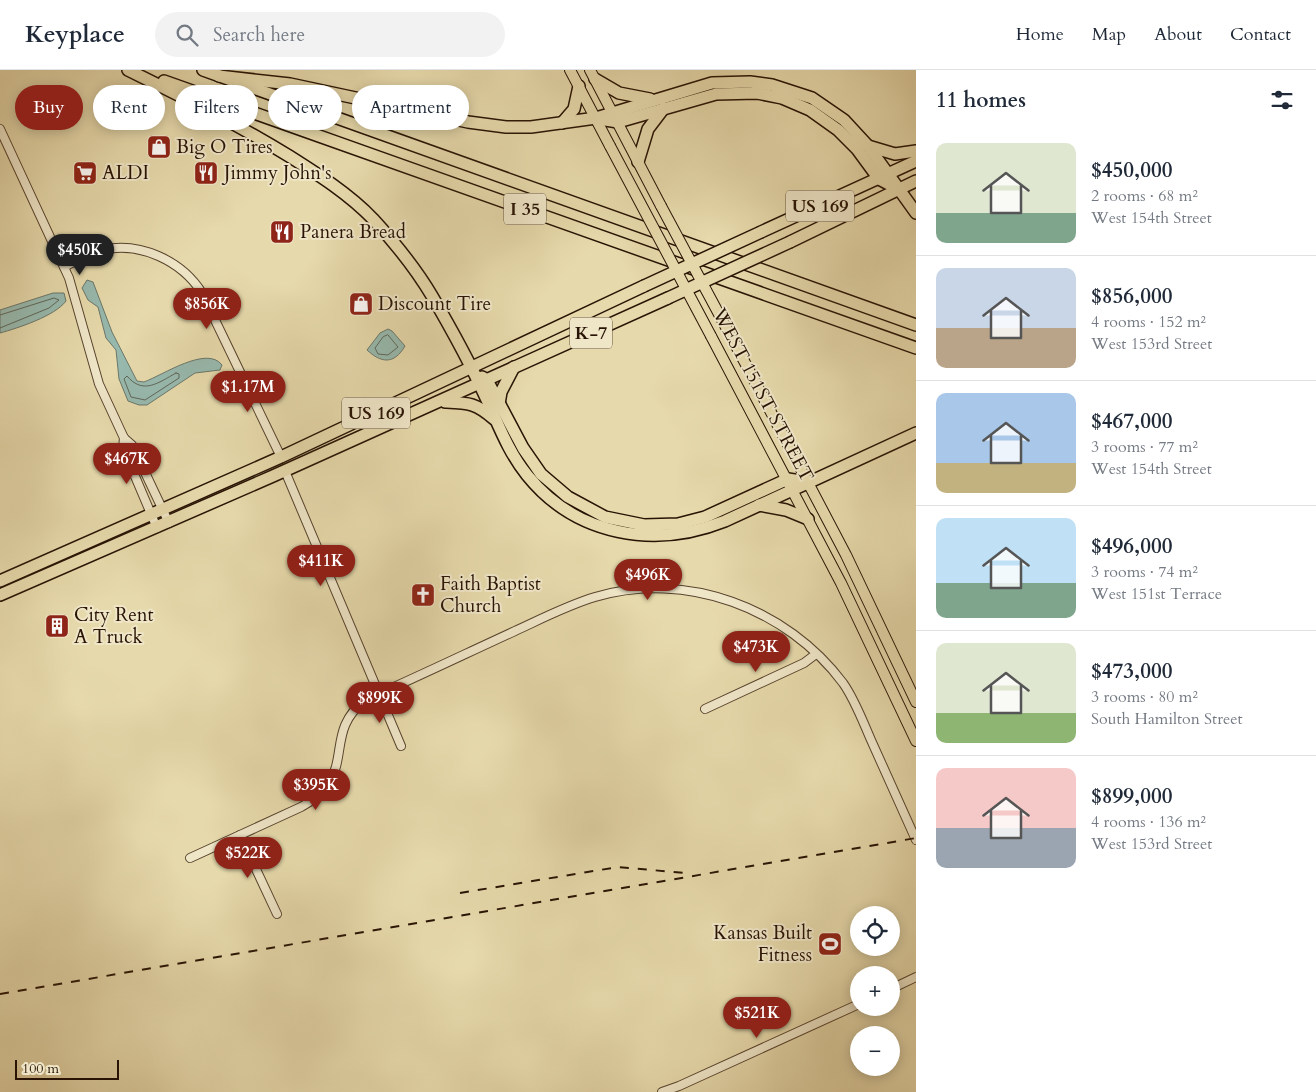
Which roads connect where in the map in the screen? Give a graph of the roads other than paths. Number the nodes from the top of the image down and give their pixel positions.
1 (128, 70) edge
2 (134, 70) edge
3 (203, 70) edge
4 (570, 70) edge
5 (592, 74) edge
6 (219, 76) junction
7 (578, 86) junction
8 (654, 100) junction
9 (664, 108) junction
10 (596, 118) junction
11 (615, 118) junction
12 (562, 123) junction
13 (0, 129) edge
14 (868, 146) junction
15 (916, 151) edge
16 (916, 161) edge
17 (638, 162) junction
18 (884, 177) junction
19 (916, 182) edge
20 (900, 189) junction
21 (916, 213) edge
22 (64, 267) junction
23 (916, 325) edge
24 (916, 348) edge
25 (514, 367) junction
26 (471, 369) junction
27 (483, 383) junction
28 (441, 401) junction
29 (499, 404) junction
30 (495, 421) junction
31 (916, 433) edge
32 (124, 438) junction
33 (281, 457) junction
34 (285, 471) junction
35 (809, 482) junction
36 (790, 484) junction
37 (759, 505) junction
38 (162, 509) junction
39 (151, 514) junction
40 (808, 519) junction
41 (168, 523) junction
42 (157, 528) junction
43 (0, 581) edge
44 (0, 595) edge
45 (816, 654) junction
46 (380, 693) junction
47 (916, 702) edge
48 (706, 709) dead end
49 (916, 741) edge
50 (401, 746) dead end
51 (240, 835) junction
52 (916, 840) edge
53 (190, 858) dead end
54 (277, 914) dead end
55 (916, 977) edge
56 (900, 985) edge
57 (850, 1008) edge
58 (662, 1092) edge

1 - 26 highway
2 - 24 highway, I 35
3 - 6 highway, I 35
4 - 7 main road, WEST 151ST STREET
5 - 8 highway
5 - 11 main road, WEST 151ST STREET
6 - 12 highway
6 - 23 highway, I 35
7 - 10 main road, WEST 151ST STREET
7 - 12 highway
8 - 11 highway
8 - 14 highway
9 - 11 highway
9 - 17 highway
9 - 18 highway
10 - 11 highway
10 - 12 highway
10 - 36 main road, WEST 151ST STREET, bridge
11 - 17 main road, WEST 151ST STREET
13 - 22 street
14 - 15 highway
14 - 18 highway
16 - 18 highway
17 - 35 main road, WEST 151ST STREET, bridge
18 - 20 highway
18 - 26 highway, US 169, bridge
19 - 20 highway, K-7
20 - 21 highway
20 - 25 highway, K-7, bridge
22 - 32 street
22 - 33 street
25 - 27 highway, K-7
25 - 29 highway
26 - 27 highway
26 - 33 highway, US 169
27 - 28 highway, K-7
27 - 29 highway
27 - 30 highway
28 - 30 highway, US 169
28 - 34 highway, US 169
29 - 36 highway
30 - 37 highway, US 169
31 - 35 highway
32 - 38 street
32 - 39 street
33 - 38 highway, US 169
34 - 41 highway, US 169
34 - 46 street
35 - 36 highway
35 - 47 main road, WEST 151ST STREET
36 - 37 highway, US 169
36 - 40 main road, WEST 151ST STREET
37 - 40 highway
38 - 39 highway, US 169
38 - 41 street
39 - 42 street
39 - 43 highway, US 169
40 - 49 main road, WEST 151ST STREET
41 - 42 highway, US 169
42 - 44 highway, US 169
45 - 46 street
45 - 48 street
45 - 52 street
46 - 50 street
46 - 51 street
51 - 53 street
51 - 54 street
55 - 56 street
57 - 58 street

